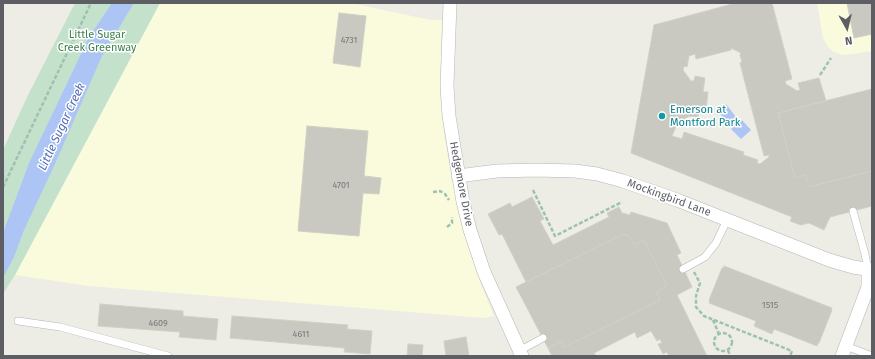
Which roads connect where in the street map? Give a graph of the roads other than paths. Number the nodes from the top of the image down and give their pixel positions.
1 (450, 3) edge
2 (458, 176) junction
3 (853, 211) dead end
4 (727, 220) junction
5 (683, 269) dead end
6 (870, 270) edge
7 (18, 321) dead end
8 (543, 338) dead end
9 (844, 351) edge
10 (520, 353) edge
11 (168, 356) edge
12 (872, 356) edge

1 - 2 street, Hedgemore Drive
2 - 4 street, Mockingbird Lane
2 - 10 street, Hedgemore Drive
3 - 6 lane
4 - 5 lane
4 - 6 street, Mockingbird Lane
6 - 9 street
7 - 11 lane
8 - 10 lane
9 - 12 lane

